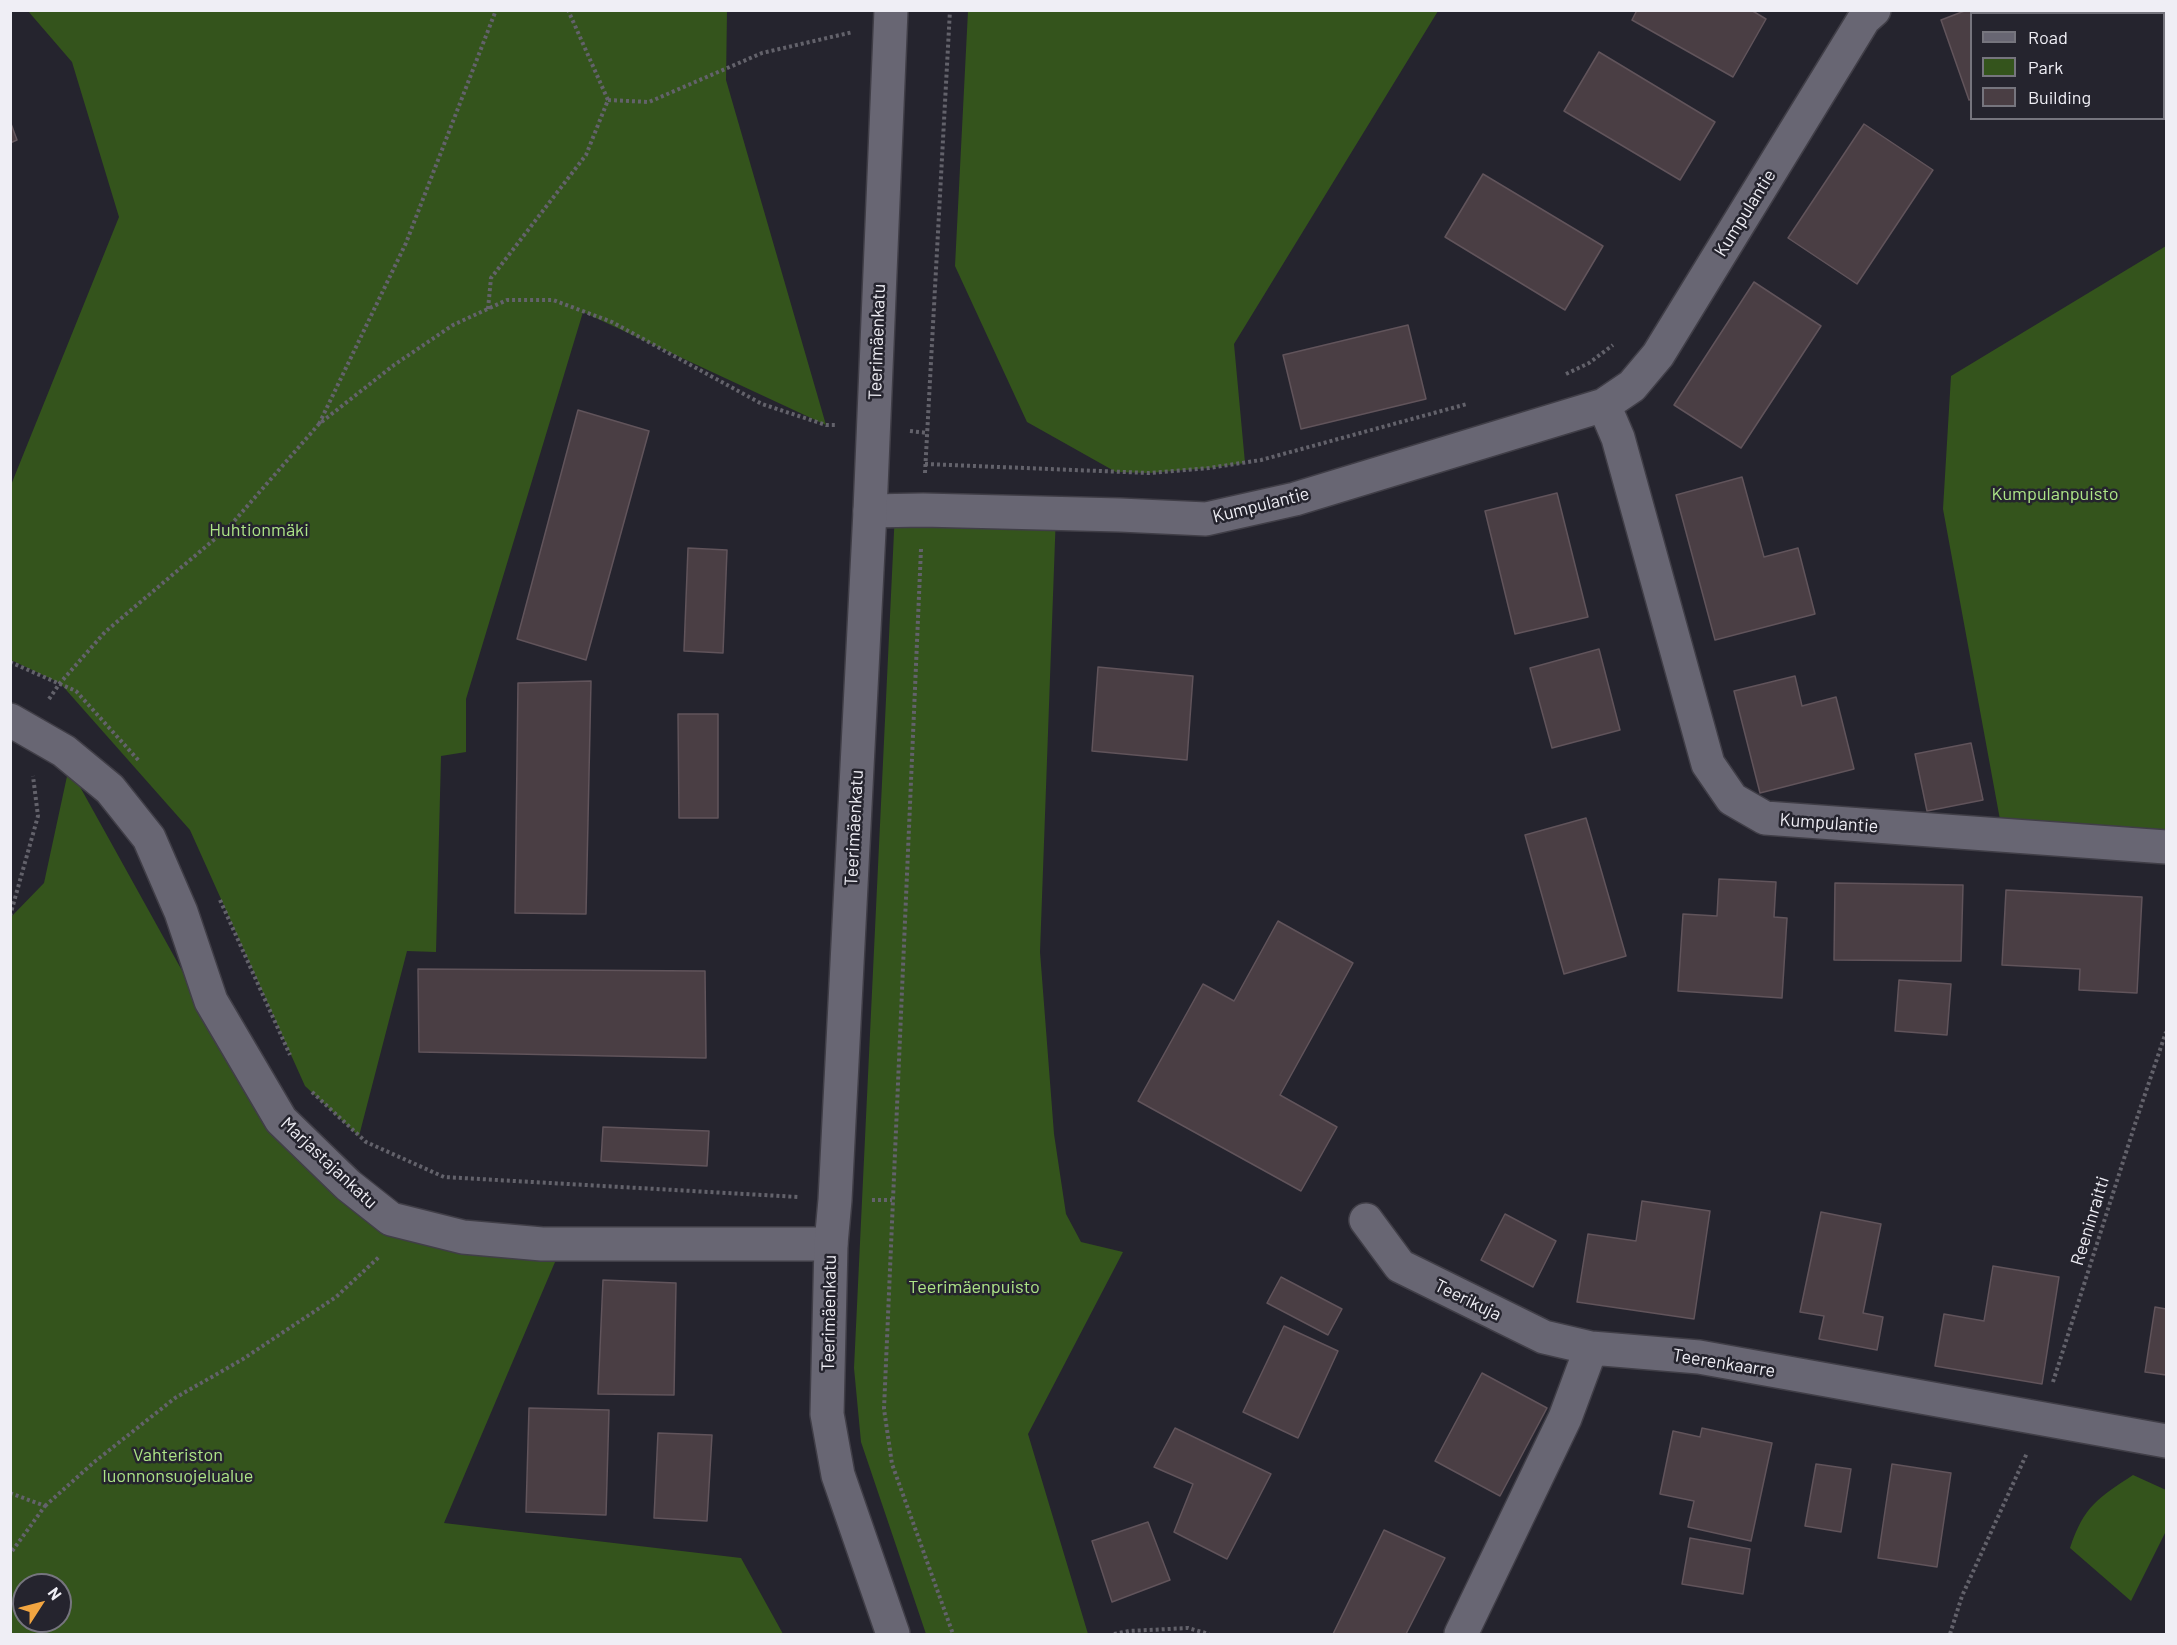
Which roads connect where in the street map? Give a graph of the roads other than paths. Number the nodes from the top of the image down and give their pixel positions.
1 (1874, 10) edge
2 (891, 17) edge
3 (1604, 405) junction
4 (870, 511) junction
5 (19, 725) edge
6 (2166, 847) edge
7 (1366, 1220) dead end
8 (831, 1244) junction
9 (1591, 1348) junction
10 (2166, 1441) edge
11 (893, 1635) edge
12 (1461, 1635) edge

1 - 3 street, Kumpulantie
2 - 4 street, Teerimäenkatu
3 - 4 street, Kumpulantie
3 - 6 street, Kumpulantie
4 - 8 street, Teerimäenkatu
5 - 8 street, Marjastajankatu
7 - 9 street, Teerikuja
8 - 11 street, Teerimäenkatu
9 - 10 street, Teerenkaarre
9 - 12 street

